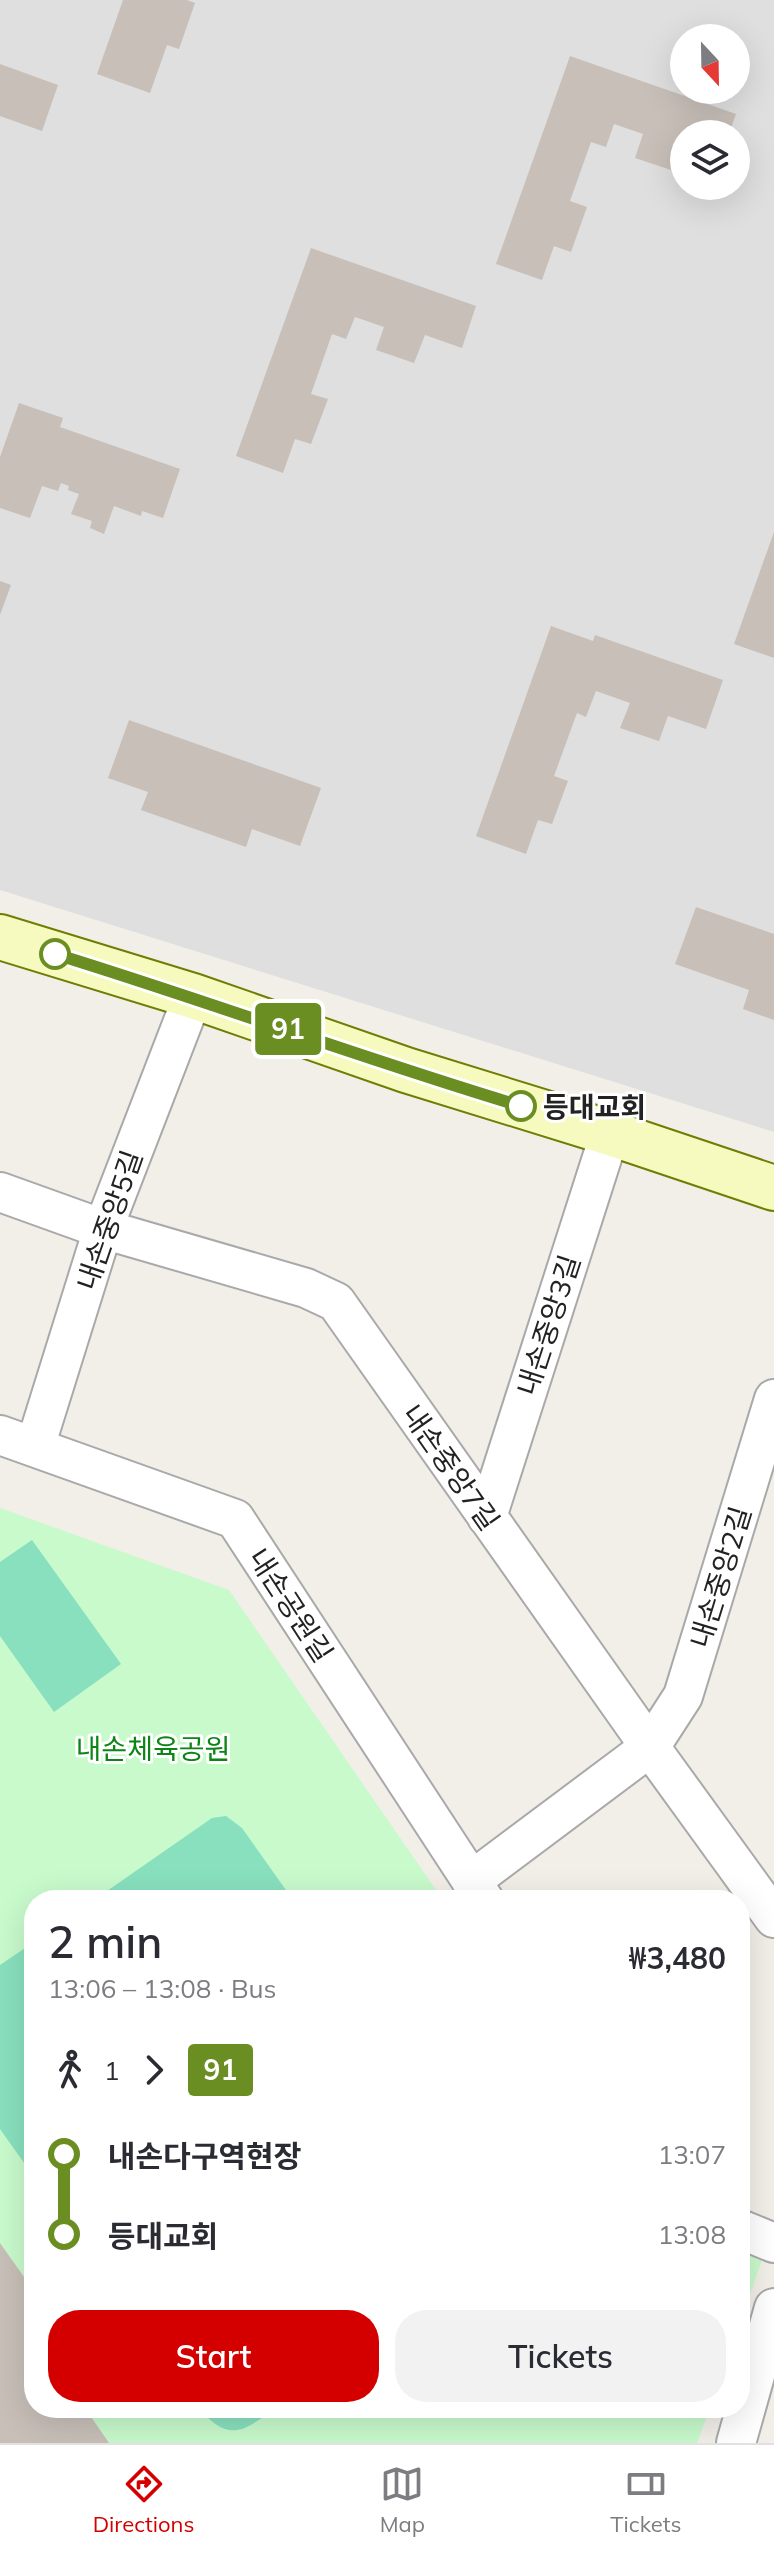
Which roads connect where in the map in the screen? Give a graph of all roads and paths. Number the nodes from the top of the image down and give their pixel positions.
1 (0, 937) edge
2 (193, 996) junction
3 (610, 1133) junction
4 (774, 1188) edge
5 (0, 1192) edge
6 (103, 1229) junction
7 (774, 1399) edge
8 (0, 1435) edge
9 (35, 1447) junction
10 (487, 1517) junction
11 (650, 1747) junction
12 (478, 1890) edge
13 (774, 1918) edge
14 (750, 2233) edge
15 (774, 2243) edge
16 (774, 2308) edge
17 (750, 2393) edge
18 (743, 2418) edge
19 (736, 2443) edge

1 - 2 street
2 - 3 street
2 - 6 street, 내손중앙5길
3 - 4 street
3 - 10 street, 내손중앙3길
5 - 6 street, 내손중앙7길
6 - 9 street, 내손중앙5길
6 - 10 street, 내손중앙7길
7 - 11 street, 내손중앙2길
8 - 9 street, 내손공원길
9 - 12 street, 내손공원길
10 - 11 street, 내손중앙7길
11 - 12 street
11 - 13 street, 내손중앙7길
14 - 15 street
16 - 17 street
18 - 19 street

